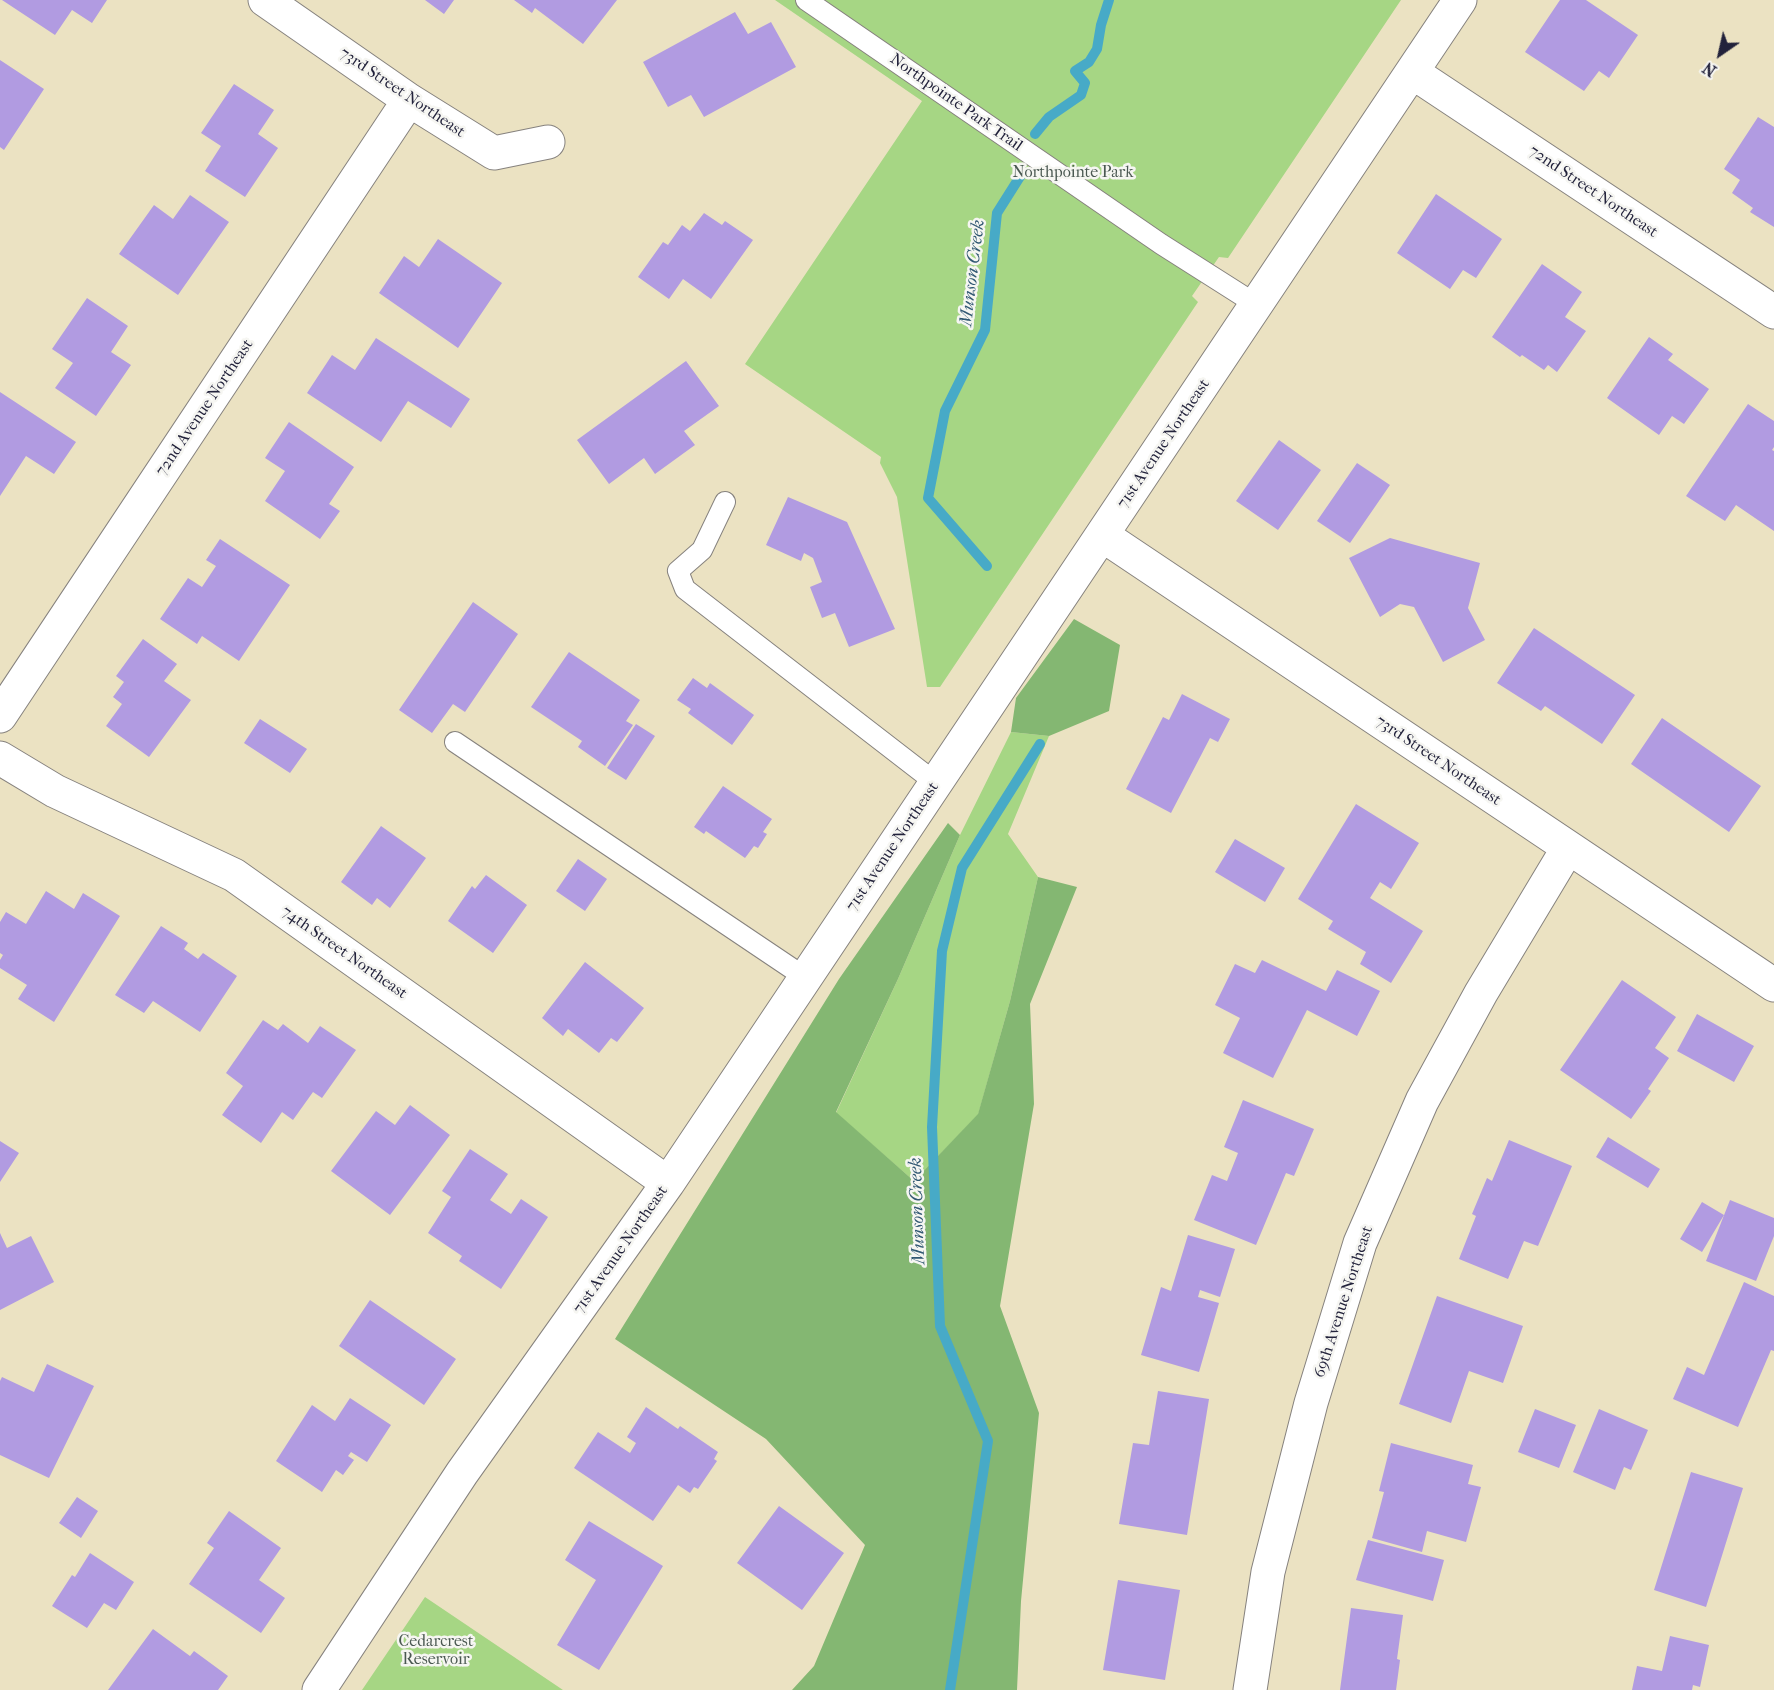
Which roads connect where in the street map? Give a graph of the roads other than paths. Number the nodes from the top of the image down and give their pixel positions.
1 (265, 0) edge
2 (806, 0) edge
3 (1460, 0) edge
4 (1412, 72) junction
5 (409, 99) junction
6 (548, 142) dead end
7 (1257, 305) junction
8 (1774, 312) edge
9 (725, 502) dead end
10 (1102, 535) junction
11 (0, 716) edge
12 (455, 742) dead end
13 (0, 758) edge
14 (936, 783) junction
15 (1568, 848) junction
16 (806, 978) junction
17 (1774, 985) edge
18 (668, 1183) junction
19 (319, 1690) edge
20 (1250, 1690) edge

1 - 5 street, 73rd Street Northeast
2 - 7 lane, Northpointe Park Trail
3 - 4 street, 71st Avenue Northeast
4 - 7 street, 71st Avenue Northeast
4 - 8 street, 72nd Street Northeast
5 - 6 street, 73rd Street Northeast
5 - 11 street, 72nd Avenue Northeast
7 - 10 street, 71st Avenue Northeast
9 - 14 lane
10 - 14 street, 71st Avenue Northeast
10 - 15 street, 73rd Street Northeast
12 - 16 lane
13 - 18 street, 74th Street Northeast
14 - 16 street, 71st Avenue Northeast
15 - 17 street, 73rd Street Northeast
15 - 20 street, 69th Avenue Northeast
16 - 18 street, 71st Avenue Northeast
18 - 19 street, 71st Avenue Northeast

